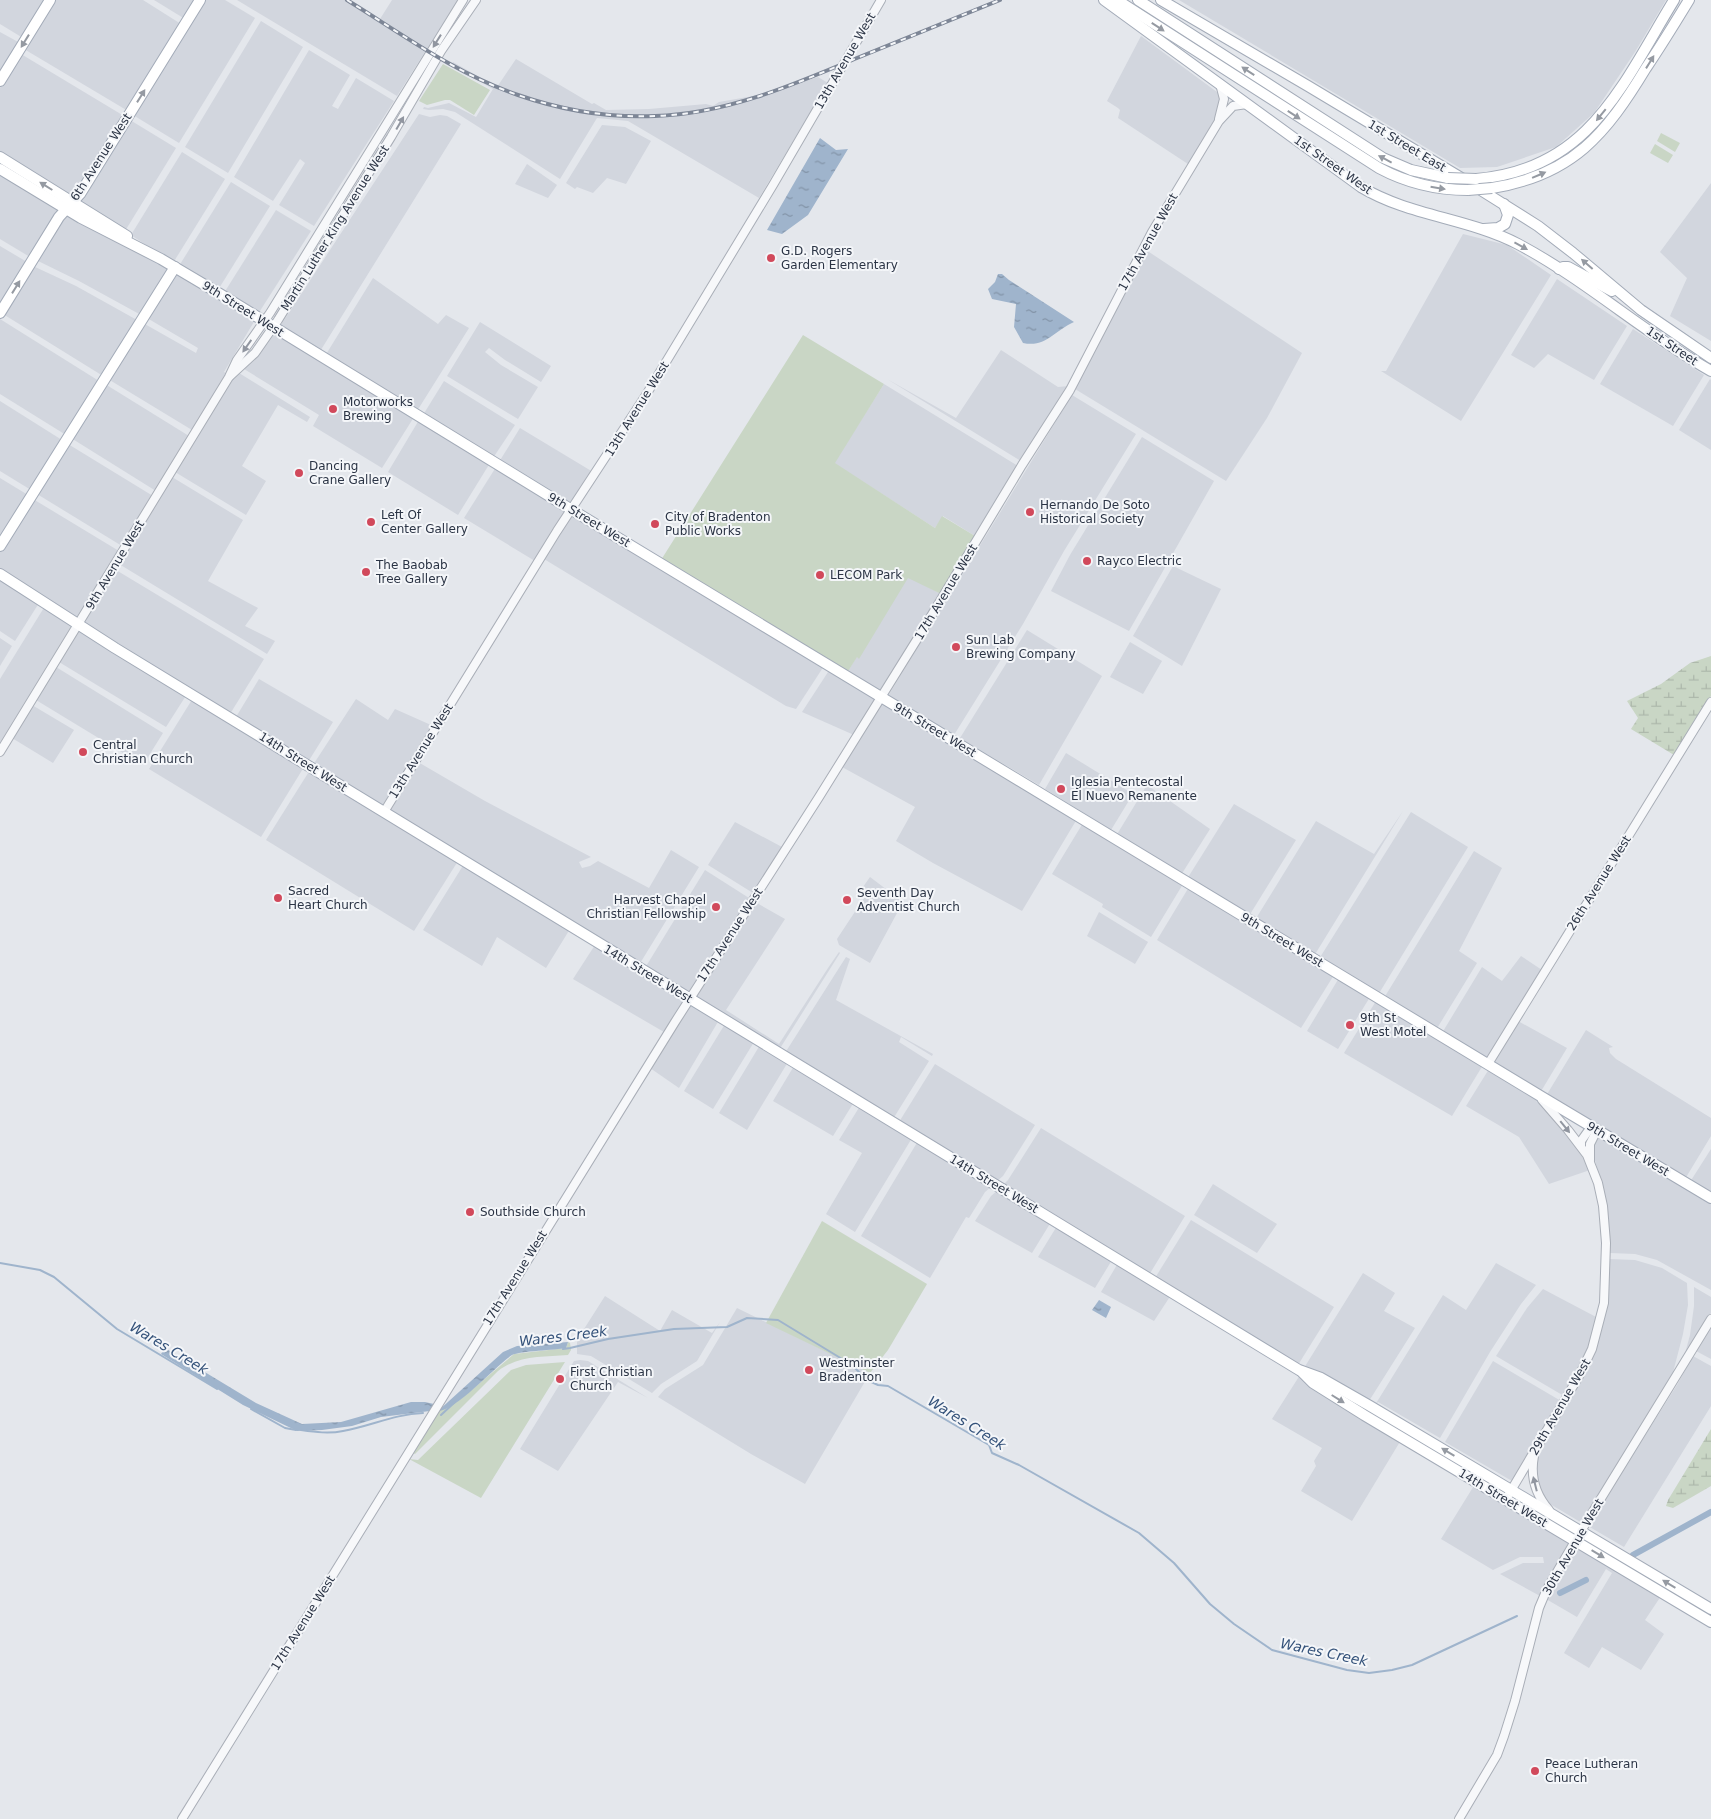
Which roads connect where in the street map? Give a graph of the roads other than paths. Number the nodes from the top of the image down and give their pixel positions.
1 (50, 0) edge
2 (200, 0) edge
3 (463, 0) edge
4 (476, 0) edge
5 (881, 0) edge
6 (1104, 0) edge
7 (1117, 0) edge
8 (1138, 0) edge
9 (1161, 0) edge
10 (1674, 0) edge
11 (1689, 0) edge
12 (0, 82) edge
13 (1220, 84) junction
14 (1247, 104) junction
15 (1218, 121) junction
16 (0, 157) edge
17 (0, 168) edge
18 (1504, 204) junction
19 (69, 205) junction
20 (1481, 229) junction
21 (174, 267) junction
22 (1559, 269) junction
23 (1626, 297) junction
24 (1641, 310) joint
25 (0, 313) edge
26 (1634, 321) junction
27 (268, 325) junction
28 (1711, 358) edge
29 (1711, 363) edge
30 (1711, 371) edge
31 (229, 377) joint
32 (572, 510) junction
33 (0, 546) edge
34 (0, 574) edge
35 (78, 624) junction
36 (881, 697) junction
37 (1711, 702) edge
38 (0, 752) edge
39 (384, 812) junction
40 (689, 999) junction
41 (1488, 1064) junction
42 (1537, 1094) junction
43 (1594, 1129) junction
44 (1581, 1146) junction
45 (1590, 1162) junction
46 (1711, 1198) edge
47 (1711, 1319) edge
48 (1299, 1370) junction
49 (1535, 1450) junction
50 (1511, 1490) junction
51 (1506, 1499) junction
52 (1552, 1514) junction
53 (1581, 1531) junction
54 (1575, 1540) junction
55 (1711, 1609) edge
56 (1711, 1622) edge
57 (182, 1819) edge
58 (1459, 1819) edge

1 -> 12 main road
19 -> 2 main road, 6th Avenue West
3 -> 27 street, Martin Luther King Avenue West
27 -> 4 street, Martin Luther King Avenue West
5 - 32 street, 13th Avenue West
6 - 13 main road, 1st Street West
7 -> 11 main road, 1st Street West, bridge
10 -> 8 main road, bridge
9 - 18 main road, 1st Street East
13 - 14 main road, 1st Street West
13 - 15 street, 17th Avenue West
14 - 15 street, 17th Avenue West
14 - 20 main road, 1st Street West
15 - 36 street, 17th Avenue West
19 -> 16 main road, 9th Street West
17 - 19 main road, 9th Street West
18 - 20 main road
23 -> 18 main road, 1st Street East
19 - 21 main road, 9th Street West
25 -> 19 main road, 6th Avenue West
20 -> 22 main road, 1st Street West
21 - 27 main road, 9th Street West
21 - 33 main road
22 - 23 main road
22 - 26 main road, 1st Street West
23 - 24 main road, 1st Street East
23 - 26 main road
24 - 28 main road, 1st Street
26 - 29 main road
26 - 30 main road, 1st Street
27 - 31 street, Martin Luther King Avenue West
27 - 32 main road, 9th Street West
31 - 35 street, 9th Avenue West
32 - 36 main road, 9th Street West
32 - 39 street, 13th Avenue West
34 - 35 main road, 14th Street West
35 - 38 street, 9th Avenue West
35 - 39 main road, 14th Street West
36 - 40 street, 17th Avenue West
36 - 41 main road, 9th Street West
37 - 41 street, 26th Avenue West
39 - 40 main road, 14th Street West
40 - 48 main road, 14th Street West
40 - 57 street, 17th Avenue West
41 - 42 main road, 9th Street West
42 - 43 main road, 9th Street West
42 -> 44 street, 29th Avenue West
43 - 44 street
43 - 45 street, 29th Avenue West
43 - 46 main road, 9th Street West
44 - 45 street, 29th Avenue West
45 - 49 street, 29th Avenue West
47 - 53 street, 30th Avenue West
50 -> 48 main road, 14th Street West
48 -> 51 main road, 14th Street West
49 - 50 street, 29th Avenue West
52 -> 49 street
50 - 51 street, 29th Avenue West
50 - 52 main road, 14th Street West
51 - 54 main road, 14th Street West
52 - 53 main road, 14th Street West
53 - 54 street, 30th Avenue West
55 -> 53 main road, 14th Street West
54 -> 56 main road, 14th Street West
54 - 58 street, 30th Avenue West

